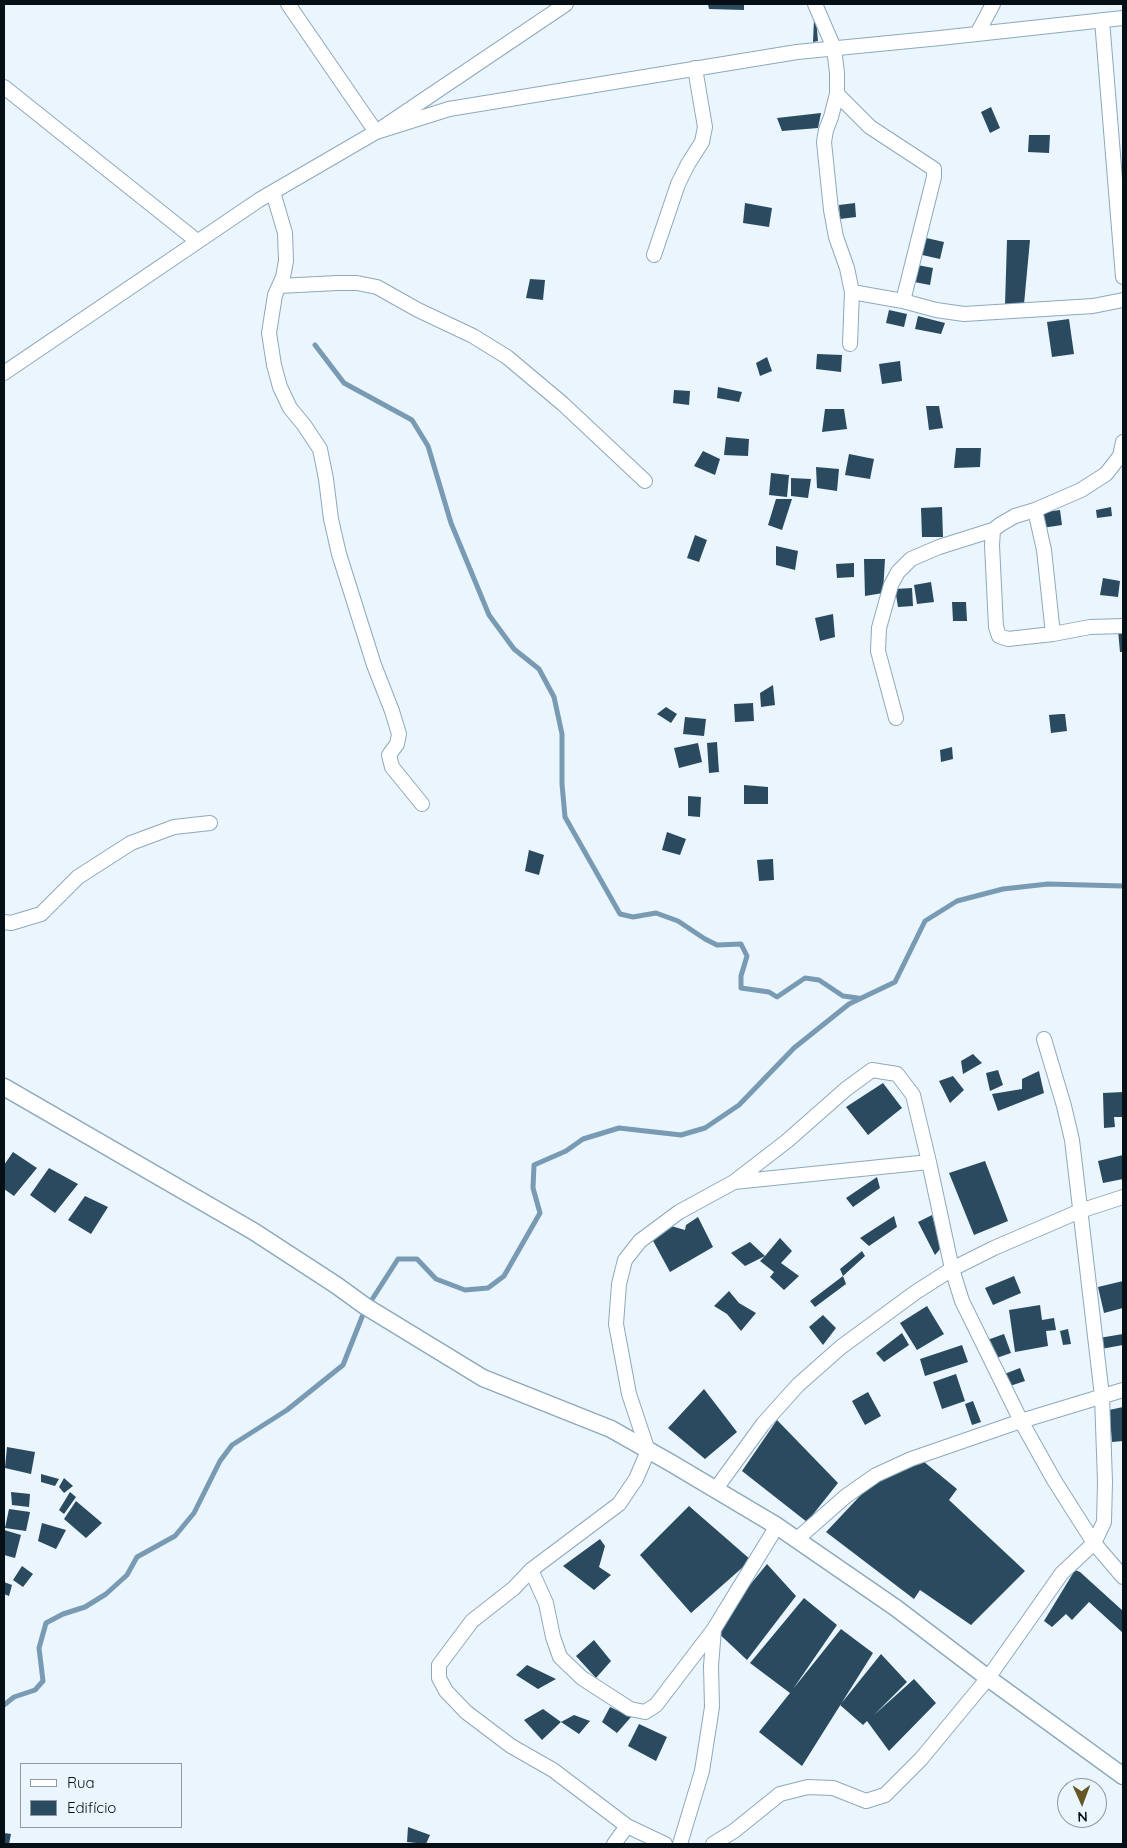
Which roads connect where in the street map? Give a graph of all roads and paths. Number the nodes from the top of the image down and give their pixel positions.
1 (288, 4) edge
2 (566, 4) edge
3 (815, 4) edge
4 (992, 4) edge
5 (1123, 18) edge
6 (1102, 20) junction
7 (978, 34) junction
8 (834, 48) junction
9 (695, 68) junction
10 (4, 87) edge
11 (837, 94) junction
12 (376, 132) junction
13 (273, 192) junction
14 (197, 241) junction
15 (654, 255) dead end
16 (1123, 277) edge
17 (279, 286) junction
18 (852, 292) junction
19 (1123, 300) edge
20 (903, 301) junction
21 (850, 344) dead end
22 (4, 373) edge
23 (1123, 442) edge
24 (645, 481) dead end
25 (1035, 510) junction
26 (993, 530) junction
27 (1123, 626) edge
28 (1053, 634) junction
29 (896, 718) dead end
30 (422, 804) dead end
31 (210, 824) dead end
32 (4, 922) edge
33 (1044, 1039) dead end
34 (4, 1087) edge
35 (929, 1162) junction
36 (734, 1182) junction
37 (1123, 1197) edge
38 (1080, 1211) junction
39 (952, 1269) junction
40 (1123, 1390) edge
41 (1102, 1396) junction
42 (1021, 1421) junction
43 (648, 1451) junction
44 (715, 1490) junction
45 (777, 1526) junction
46 (796, 1540) junction
47 (1094, 1543) junction
48 (531, 1570) junction
49 (1123, 1577) edge
50 (714, 1629) junction
51 (988, 1678) junction
52 (1123, 1776) edge
53 (627, 1826) junction
54 (735, 1838) edge
55 (614, 1844) edge
56 (666, 1844) edge
57 (680, 1844) edge
58 (713, 1844) edge

1 - 12 street
2 - 12 street
3 - 8 street
4 - 7 street
5 - 6 street
6 - 7 street
6 - 16 street
7 - 8 street
8 - 9 street
8 - 11 street
9 - 12 street
9 - 15 street
10 - 14 street
11 - 18 street
11 - 20 street
12 - 13 street
13 - 14 street
13 - 17 street
14 - 22 street
17 - 24 street
17 - 30 street
18 - 20 street
18 - 21 street
19 - 20 street
23 - 25 street
25 - 26 street
25 - 28 street
26 - 28 street
26 - 29 street
27 - 28 street
31 - 32 street
33 - 38 street
34 - 43 street
35 - 36 street
35 - 36 street
35 - 39 street
36 - 43 street
37 - 38 street
38 - 39 street
38 - 41 street
39 - 42 street
39 - 44 street
40 - 41 street
41 - 42 street
41 - 47 street
42 - 46 street
42 - 47 street
43 - 44 street
43 - 48 street
44 - 45 street
45 - 46 street
45 - 50 street
46 - 51 street
47 - 49 street
47 - 51 street
48 - 50 street
48 - 53 street
50 - 57 street
51 - 52 street
51 - 54 street
53 - 55 street
53 - 56 street
54 - 58 street

